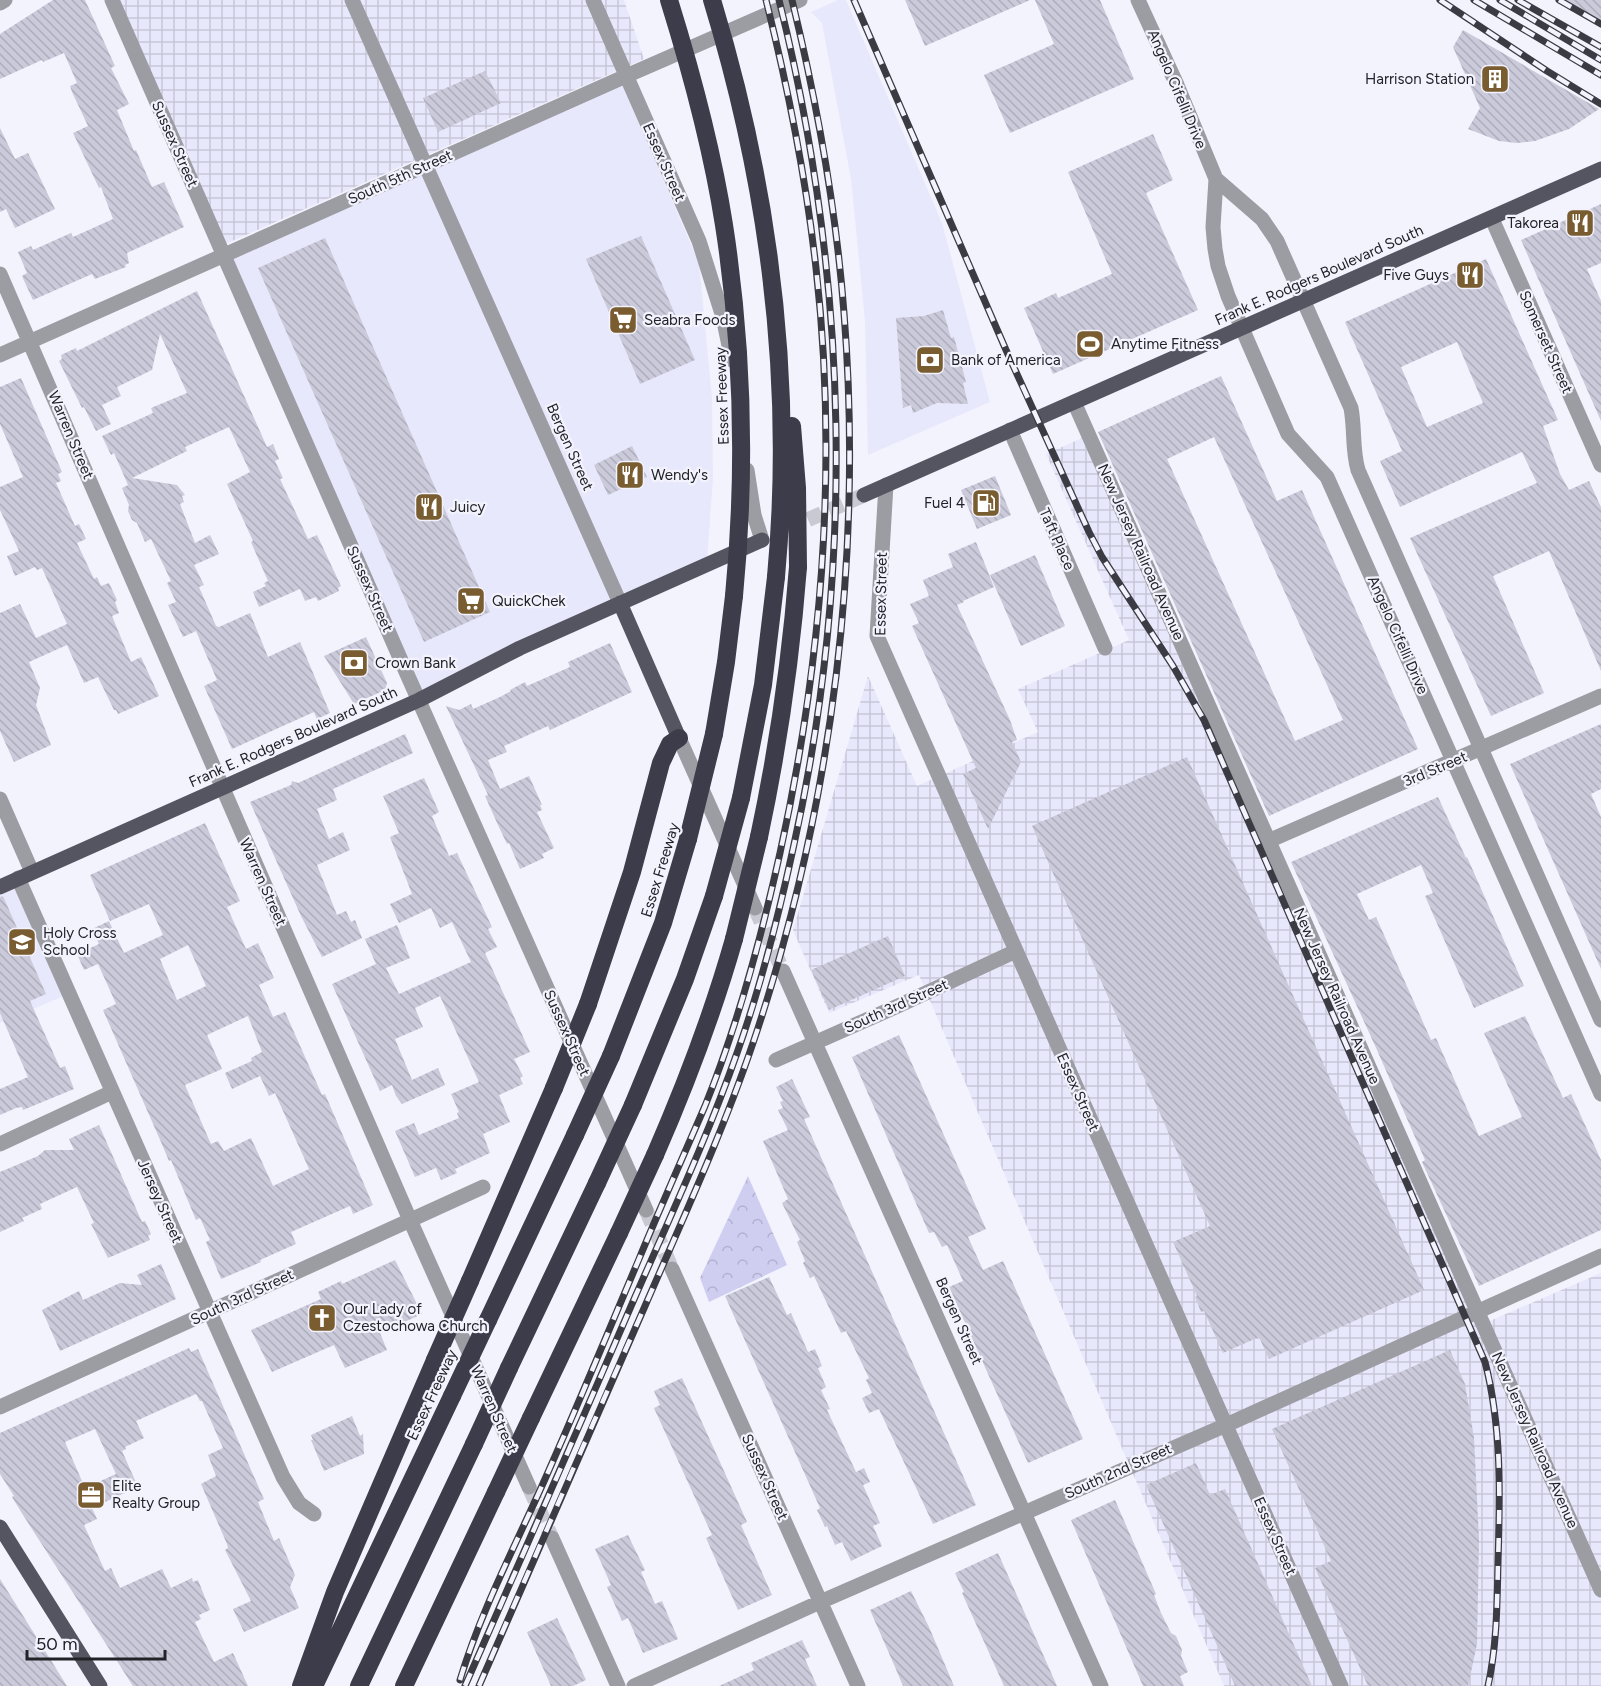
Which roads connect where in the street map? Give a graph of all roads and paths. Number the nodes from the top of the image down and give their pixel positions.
1 (5, 0) edge
2 (111, 0) edge
3 (352, 0) edge
4 (593, 0) edge
5 (669, 0) edge
6 (712, 0) edge
7 (801, 0) edge
8 (1138, 0) edge
9 (0, 3) edge
10 (626, 76) junction
11 (425, 166) junction
12 (1601, 169) edge
13 (1216, 179) junction
14 (1496, 216) junction
15 (223, 255) junction
16 (0, 274) edge
17 (1304, 301) junction
18 (776, 317) junction
19 (1241, 329) junction
20 (30, 341) junction
21 (0, 355) edge
22 (1074, 402) junction
23 (1010, 430) junction
24 (1601, 465) edge
25 (886, 485) junction
26 (864, 495) tunnel mouth
27 (762, 540) joint
28 (620, 603) junction
29 (1105, 648) dead end
30 (1601, 696) edge
31 (419, 700) junction
32 (679, 738) junction
33 (1482, 749) junction
34 (1454, 761) junction
35 (222, 788) junction
36 (0, 799) edge
37 (1268, 841) junction
38 (25, 875) junction
39 (0, 887) edge
40 (755, 908) tunnel mouth
41 (1016, 951) junction
42 (783, 971) tunnel mouth
43 (1601, 1020) edge
44 (815, 1043) junction
45 (776, 1060) dead end
46 (112, 1092) junction
47 (1601, 1094) edge
48 (0, 1144) edge
49 (483, 1187) dead end
50 (646, 1210) tunnel mouth
51 (410, 1220) junction
52 (1601, 1256) edge
53 (672, 1269) tunnel mouth
54 (1477, 1311) junction
55 (209, 1312) junction
56 (0, 1407) edge
57 (1226, 1425) junction
58 (529, 1488) tunnel mouth
59 (1024, 1513) junction
60 (314, 1514) dead end
61 (0, 1527) edge
62 (552, 1538) tunnel mouth
63 (1601, 1590) edge
64 (820, 1602) junction
65 (100, 1686) edge
66 (301, 1686) edge
67 (314, 1686) edge
68 (359, 1686) edge
69 (404, 1686) edge
70 (618, 1686) edge
71 (634, 1686) edge
72 (858, 1686) edge
73 (1101, 1686) edge
74 (1341, 1686) edge

1 - 9 street
2 - 15 street, Sussex Street
3 - 11 street, Bergen Street
4 - 10 street, Essex Street
5 - 67 highway, Essex Freeway, bridge
6 - 18 highway, bridge
7 - 10 street, South 5th Street
8 - 13 street, Angelo Cifelli Drive
10 - 11 street, South 5th Street
10 - 27 street, Essex Street
11 - 15 street, South 5th Street
11 - 28 street, Bergen Street
12 - 14 main road, Frank E. Rodgers Boulevard South
13 - 17 street, Angelo Cifelli Drive
13 - 19 street, Angelo Cifelli Drive
14 - 17 main road, Frank E. Rodgers Boulevard South
14 - 24 street, Somerset Street
15 - 20 street, South 5th Street
15 - 31 street, Sussex Street
16 - 20 street, Warren Street
17 - 19 main road, Frank E. Rodgers Boulevard South
17 - 33 street, Angelo Cifelli Drive
18 - 68 highway, bridge
18 - 69 highway, bridge
19 - 22 main road, Frank E. Rodgers Boulevard South
19 - 34 street, Angelo Cifelli Drive
20 - 21 street, South 5th Street
20 - 35 street, Warren Street
22 - 23 main road, Frank E. Rodgers Boulevard South
22 - 37 street, New Jersey Railroad Avenue
23 - 25 main road, Frank E. Rodgers Boulevard South
23 - 29 street, Taft Place
25 - 26 main road, Frank E. Rodgers Boulevard South
25 - 41 street, Essex Street
27 - 28 main road, Frank E. Rodgers Boulevard South
28 - 31 main road, Frank E. Rodgers Boulevard South
28 - 32 main road, Bergen Street
30 - 33 street, 3rd Street
31 - 35 main road, Frank E. Rodgers Boulevard South
31 - 50 street, Sussex Street
32 - 40 street, Bergen Street
32 - 66 highway, bridge
33 - 34 street, 3rd Street
33 - 43 street, Angelo Cifelli Drive
34 - 37 street, 3rd Street
34 - 47 street, Angelo Cifelli Drive
35 - 38 main road, Frank E. Rodgers Boulevard South
35 - 51 street, Warren Street
36 - 38 street, Jersey Street
37 - 54 street, New Jersey Railroad Avenue
38 - 39 main road, Frank E. Rodgers Boulevard South
38 - 46 street, Jersey Street
41 - 44 street, South 3rd Street
41 - 57 street, Essex Street
42 - 44 street, Bergen Street
44 - 45 street, South 3rd Street
44 - 59 street, Bergen Street
46 - 48 street
46 - 55 street, Jersey Street
49 - 51 street, South 3rd Street
51 - 55 street, South 3rd Street
51 - 58 street, Warren Street
52 - 54 street, South 2nd Street
53 - 64 street, Sussex Street
54 - 57 street, South 2nd Street
54 - 63 street, New Jersey Railroad Avenue
55 - 56 street, South 3rd Street
55 - 60 street, Jersey Street
57 - 59 street, South 2nd Street
57 - 74 street, Essex Street
59 - 64 street, South 2nd Street
59 - 73 street, Bergen Street
61 - 65 main road
62 - 70 street
64 - 71 street, South 2nd Street
64 - 72 street, Sussex Street

